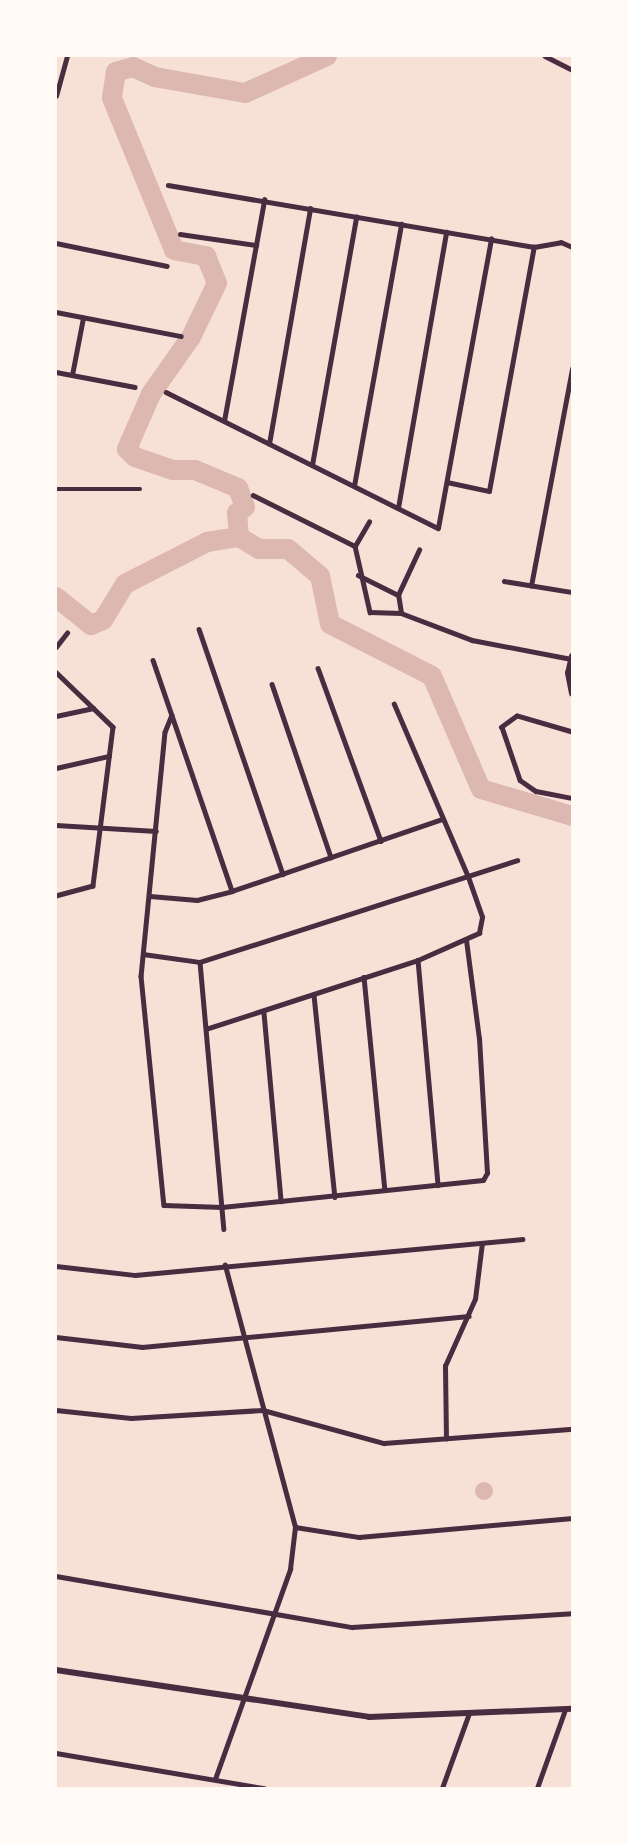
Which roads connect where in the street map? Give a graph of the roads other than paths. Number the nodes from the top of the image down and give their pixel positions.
1 (67, 56) edge
2 (545, 56) edge
3 (558, 56) edge
4 (557, 62) junction
5 (573, 70) edge
6 (56, 96) edge
7 (168, 185) dead end
8 (264, 200) junction
9 (310, 209) junction
10 (356, 217) junction
11 (401, 224) junction
12 (446, 232) junction
13 (180, 234) dead end
14 (491, 239) junction
15 (56, 243) edge
16 (256, 245) junction
17 (534, 247) junction
18 (573, 247) edge
19 (167, 266) dead end
20 (56, 312) edge
21 (82, 318) junction
22 (181, 336) dead end
23 (573, 369) edge
24 (56, 372) edge
25 (72, 375) junction
26 (135, 387) dead end
27 (166, 392) dead end
28 (224, 421) junction
29 (269, 444) junction
30 (312, 465) junction
31 (447, 482) junction
32 (354, 486) junction
33 (56, 489) edge
34 (140, 489) dead end
35 (253, 495) dead end
36 (398, 508) junction
37 (369, 522) dead end
38 (355, 546) junction
39 (419, 550) dead end
40 (358, 575) junction
41 (504, 581) dead end
42 (531, 586) junction
43 (573, 592) edge
44 (398, 595) junction
45 (401, 613) junction
46 (199, 629) dead end
47 (67, 633) dead end
48 (56, 647) edge
49 (572, 658) edge
50 (153, 660) dead end
51 (318, 668) dead end
52 (56, 672) edge
53 (272, 684) dead end
54 (573, 694) edge
55 (394, 704) dead end
56 (93, 708) junction
57 (172, 715) junction
58 (56, 716) edge
59 (573, 732) edge
60 (110, 756) junction
61 (56, 768) edge
62 (573, 798) edge
63 (442, 819) junction
64 (56, 825) edge
65 (102, 825) junction
66 (156, 831) junction
67 (381, 841) junction
68 (331, 857) junction
69 (517, 860) dead end
70 (283, 874) junction
71 (468, 877) junction
72 (232, 891) junction
73 (56, 896) edge
74 (150, 896) junction
75 (466, 940) junction
76 (143, 954) junction
77 (418, 960) junction
78 (200, 962) junction
79 (364, 977) junction
80 (314, 995) junction
81 (264, 1013) junction
82 (206, 1029) junction
83 (438, 1185) junction
84 (385, 1190) junction
85 (334, 1197) junction
86 (281, 1201) junction
87 (222, 1207) junction
88 (224, 1229) dead end
89 (522, 1239) dead end
90 (482, 1243) junction
91 (225, 1265) junction
92 (56, 1266) edge
93 (470, 1316) junction
94 (243, 1336) junction
95 (56, 1337) edge
96 (56, 1410) edge
97 (263, 1410) junction
98 (573, 1429) edge
99 (446, 1439) junction
100 (573, 1518) edge
101 (295, 1527) junction
102 (56, 1576) edge
103 (276, 1612) junction
104 (573, 1613) edge
105 (56, 1670) edge
106 (243, 1700) junction
107 (569, 1710) edge
108 (468, 1716) junction
109 (56, 1753) edge
110 (215, 1779) junction
111 (252, 1787) edge
112 (264, 1788) edge
113 (442, 1788) edge
114 (537, 1788) edge

1 - 6 street
2 - 4 street
3 - 4 street
4 - 5 street
7 - 8 street
8 - 9 street
8 - 16 street
9 - 10 street
9 - 29 street
10 - 11 street
10 - 30 street
11 - 12 street
11 - 32 street
12 - 14 street
12 - 36 street
13 - 16 street
14 - 17 street
14 - 31 street
15 - 19 street
16 - 28 street
17 - 18 street
17 - 31 street
20 - 21 street
21 - 22 street
21 - 25 street
23 - 42 street
24 - 25 street
25 - 26 street
27 - 28 street
28 - 29 street
29 - 30 street
30 - 32 street
31 - 36 street
32 - 36 street
33 - 34 street
35 - 38 street
37 - 38 street
38 - 40 street
39 - 44 street
40 - 44 street
40 - 45 street
41 - 42 street
42 - 43 street
44 - 45 street
45 - 49 street
46 - 70 street
47 - 48 street
49 - 54 street
50 - 57 street
51 - 67 street
52 - 56 street
53 - 68 street
55 - 63 street
56 - 58 street
56 - 60 street
57 - 66 street
57 - 72 street
59 - 62 street
60 - 61 street
60 - 65 street
63 - 67 street
63 - 71 street
64 - 65 street
65 - 66 street
65 - 73 street
66 - 74 street
67 - 68 street
68 - 70 street
69 - 71 street
70 - 72 street
71 - 75 street
71 - 78 street
72 - 74 street
74 - 76 street
75 - 77 street
75 - 83 street
76 - 78 street
76 - 87 street
77 - 79 street
77 - 83 street
78 - 82 street
79 - 80 street
79 - 84 street
80 - 81 street
80 - 85 street
81 - 82 street
81 - 86 street
82 - 87 street
83 - 84 street
84 - 85 street
85 - 86 street
86 - 87 street
87 - 88 street
89 - 90 street
90 - 91 street
90 - 93 street
91 - 92 street
91 - 94 street
93 - 94 street
93 - 99 street
94 - 95 street
94 - 97 street
96 - 97 street
97 - 99 street
97 - 101 street
98 - 99 street
100 - 101 street
101 - 103 street
102 - 103 street
103 - 104 street
103 - 106 street
105 - 106 street
106 - 108 street
106 - 110 street
107 - 108 street
107 - 114 street
108 - 113 street
109 - 110 street
110 - 111 street
111 - 112 street

